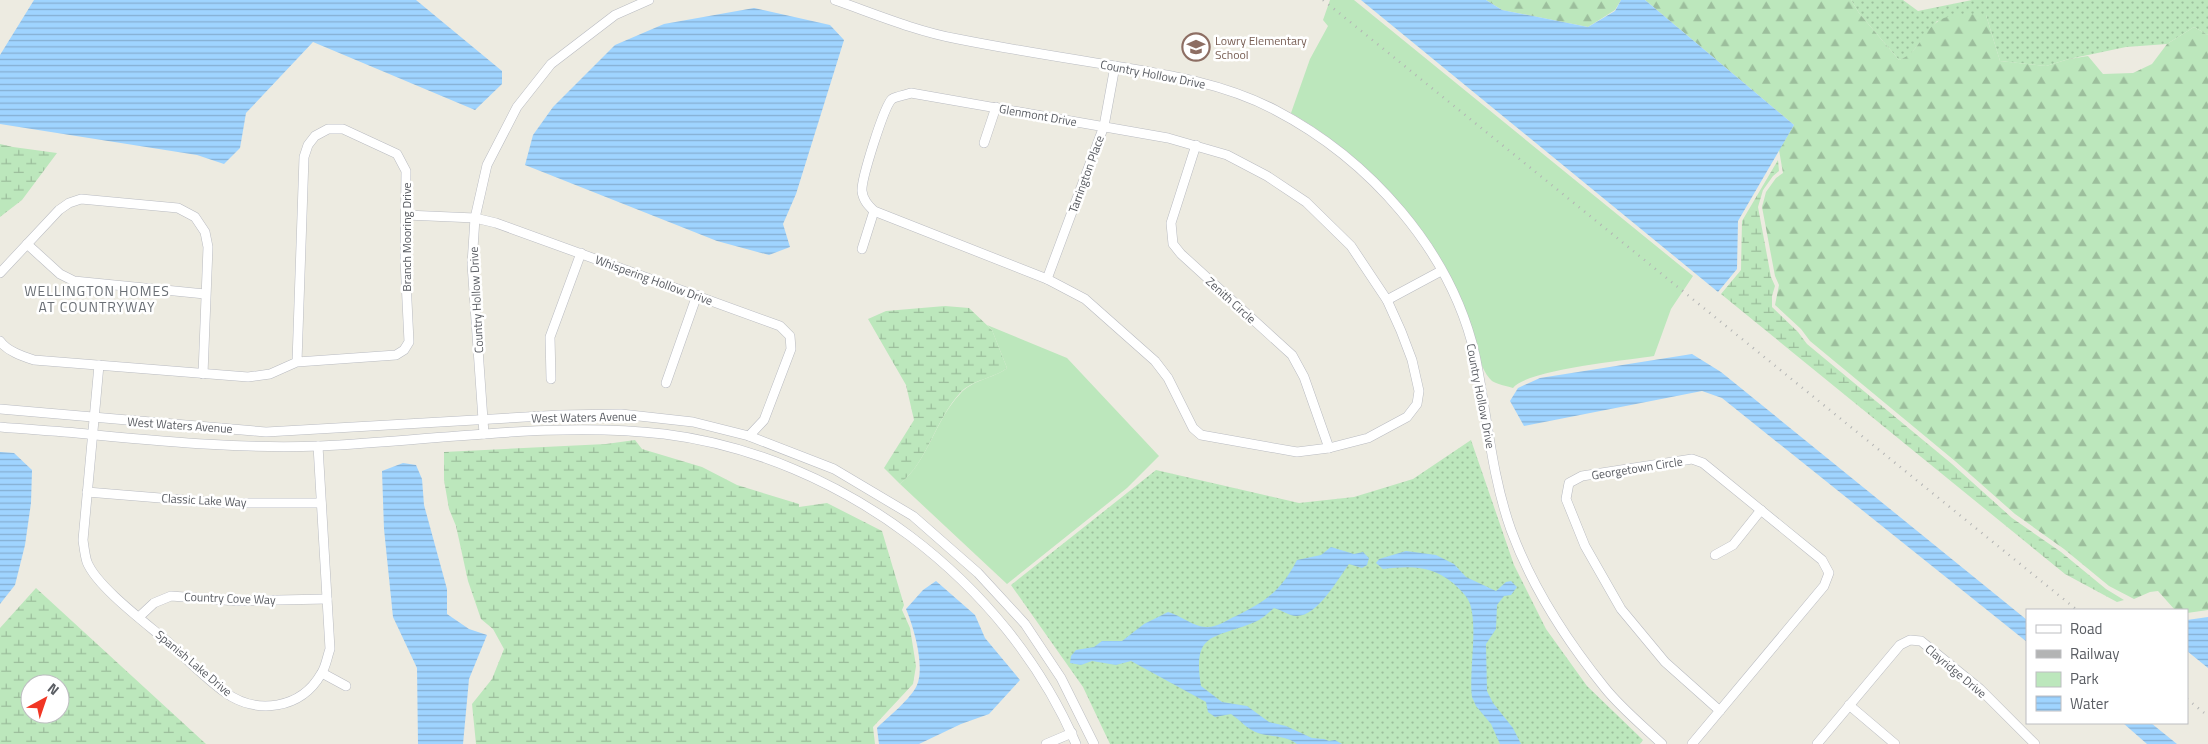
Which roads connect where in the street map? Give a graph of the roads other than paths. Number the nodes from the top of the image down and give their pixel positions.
1 (649, 0) edge
2 (835, 0) edge
3 (637, 2) edge
4 (1115, 66) junction
5 (996, 107) junction
6 (1104, 126) junction
7 (984, 143) dead end
8 (1196, 146) junction
9 (874, 211) junction
10 (406, 215) junction
11 (475, 218) junction
12 (27, 244) junction
13 (862, 249) dead end
14 (581, 253) junction
15 (1441, 271) junction
16 (0, 273) edge
17 (1047, 279) junction
18 (205, 294) junction
19 (697, 295) junction
20 (1387, 300) junction
21 (0, 341) edge
22 (297, 362) junction
23 (99, 365) junction
24 (203, 374) junction
25 (551, 379) dead end
26 (666, 383) dead end
27 (0, 409) edge
28 (93, 418) junction
29 (483, 420) junction
30 (0, 427) edge
31 (91, 434) junction
32 (484, 434) junction
33 (748, 436) junction
34 (318, 446) junction
35 (1330, 448) junction
36 (87, 492) junction
37 (321, 503) junction
38 (1761, 510) junction
39 (1715, 555) dead end
40 (327, 599) junction
41 (139, 617) junction
42 (322, 673) junction
43 (346, 686) dead end
44 (1849, 705) junction
45 (1720, 711) junction
46 (1072, 733) junction
47 (1046, 744) edge
48 (1076, 744) edge
49 (1094, 744) edge
50 (1662, 744) edge
51 (1692, 744) edge
52 (1817, 744) edge
53 (1895, 744) edge
54 (2035, 744) edge

1 - 3 street, Country Hollow Drive
2 - 4 street, Country Hollow Drive
3 - 11 street, Country Hollow Drive
4 - 6 street, Tarrington Place
4 - 15 street, Country Hollow Drive
5 - 6 street, Glenmont Drive
5 - 7 street
5 - 9 street, Glenmont Drive
6 - 8 street, Glenmont Drive
6 - 17 street, Tarrington Place
8 - 20 street, Glenmont Drive
8 - 35 street, Zenith Circle
9 - 13 street
9 - 17 street, Glenmont Drive
10 - 11 street, Whispering Hollow Drive
10 - 22 street, Branch Mooring Drive
10 - 22 street, Branch Mooring Drive
11 - 14 street, Whispering Hollow Drive
11 - 29 street, Country Hollow Drive
12 - 16 street
12 - 18 street
12 - 18 street
14 - 19 street, Whispering Hollow Drive
14 - 25 street
15 - 20 street
15 - 50 street, Country Hollow Drive
17 - 35 street, Glenmont Drive
18 - 24 street
19 - 26 street
19 - 33 street, Whispering Hollow Drive
20 - 35 street, Glenmont Drive
21 - 23 street, Branch Mooring Drive
22 - 24 street, Branch Mooring Drive
23 - 24 street, Branch Mooring Drive
23 - 28 street, Spanish Lake Drive
27 - 28 street, West Waters Avenue
28 - 29 street, West Waters Avenue
28 - 31 street, Spanish Lake Drive
29 - 32 street, Country Hollow Drive
29 - 33 street, West Waters Avenue
30 - 31 street, West Waters Avenue
31 - 34 street, West Waters Avenue
31 - 36 street, Spanish Lake Drive
32 - 34 street, West Waters Avenue
32 - 46 street, West Waters Avenue
33 - 49 street, West Waters Avenue
34 - 37 street, Spanish Lake Drive
36 - 37 street, Classic Lake Way
36 - 41 street, Spanish Lake Drive
37 - 40 street, Spanish Lake Drive
38 - 39 street
38 - 45 street, Georgetown Circle
38 - 45 street, Georgetown Circle
40 - 41 street, Country Cove Way
40 - 42 street, Spanish Lake Drive
41 - 42 street, Spanish Lake Drive
42 - 43 street
44 - 52 street, Clayridge Drive
44 - 53 street
44 - 54 street, Clayridge Drive
45 - 51 street, Georgetown Circle
46 - 47 street
46 - 48 street, West Waters Avenue

